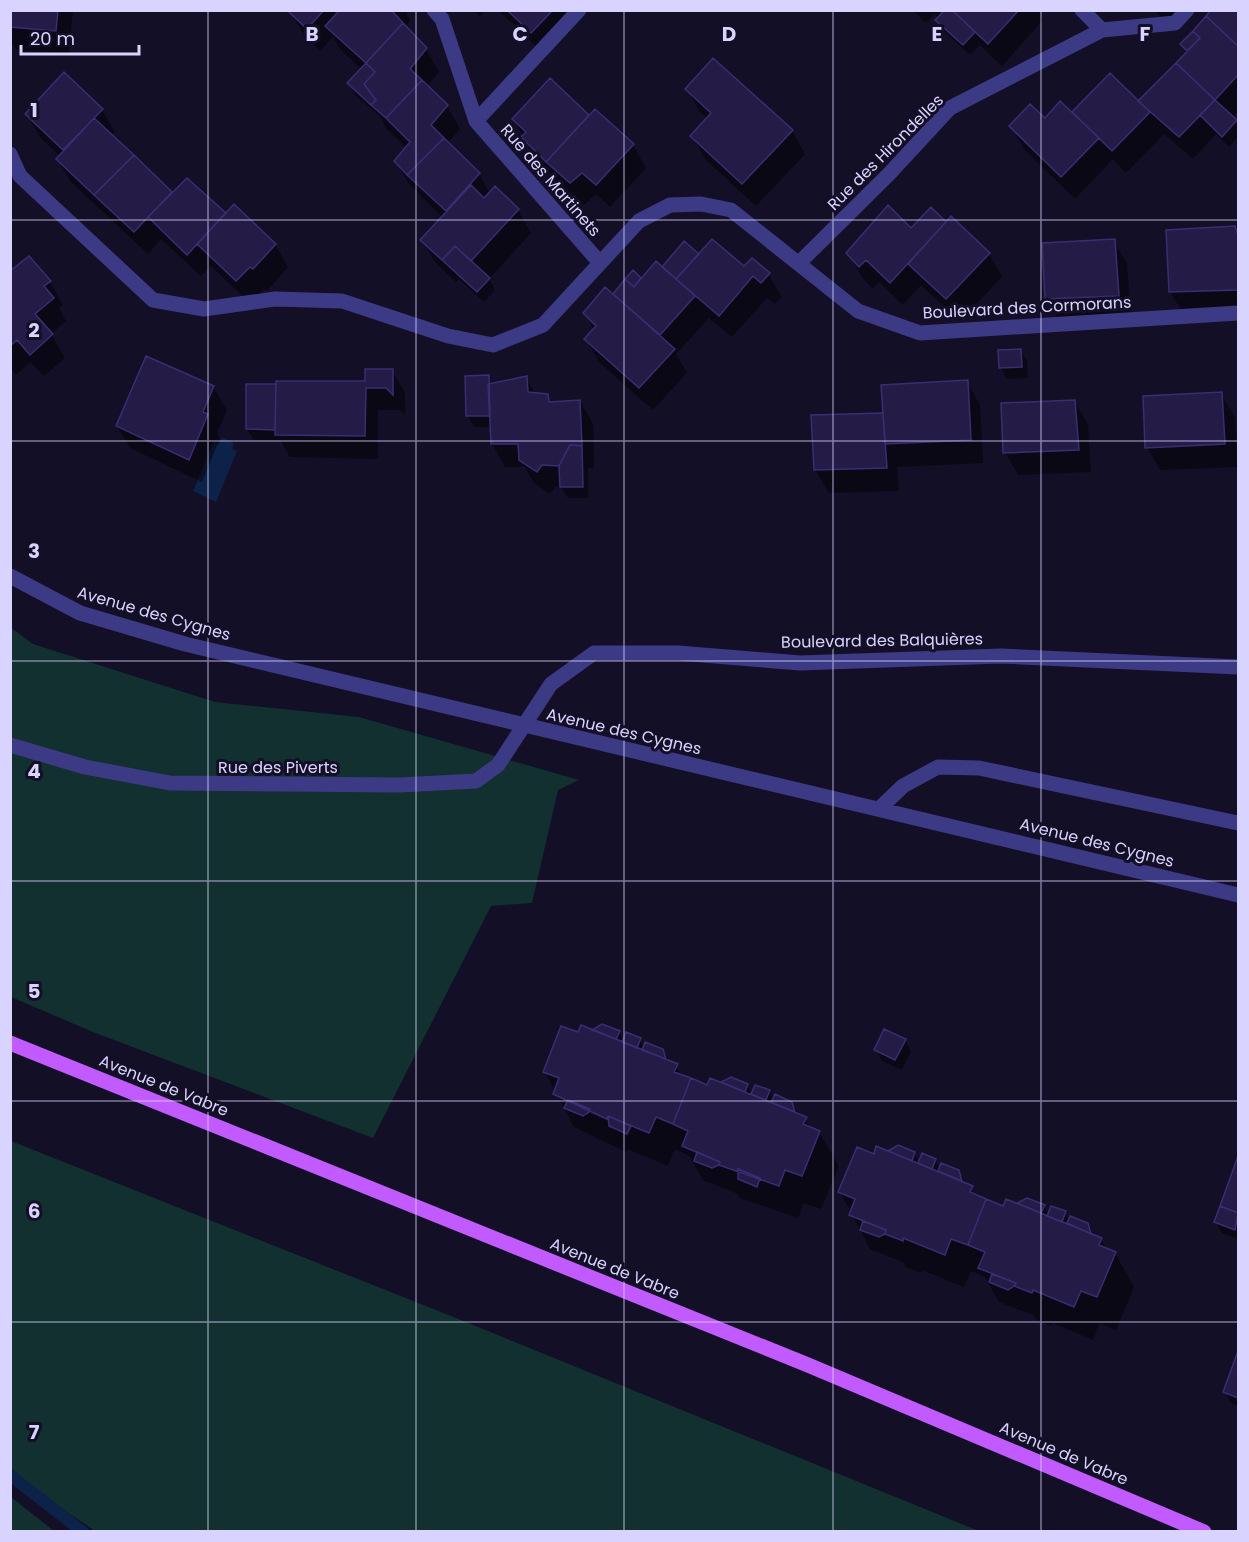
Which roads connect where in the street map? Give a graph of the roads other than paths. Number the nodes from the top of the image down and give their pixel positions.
1 (434, 10) edge
2 (579, 10) edge
3 (1082, 10) edge
4 (1187, 10) edge
5 (1102, 30) junction
6 (476, 121) junction
7 (10, 154) edge
8 (600, 263) junction
9 (799, 263) junction
10 (1239, 313) edge
11 (10, 576) edge
12 (1239, 668) edge
13 (522, 725) junction
14 (10, 745) edge
15 (880, 808) junction
16 (1239, 823) edge
17 (1239, 895) edge
18 (10, 1042) edge
19 (1204, 1532) edge

1 - 6 street, Rue des Martinets
2 - 6 street, Rue des Martinets
3 - 5 street
4 - 5 street, Rue des Hirondelles
5 - 9 street, Rue des Hirondelles
6 - 8 street, Rue des Martinets
7 - 8 street, Boulevard des Cormorans
8 - 9 street, Boulevard des Cormorans
9 - 10 street, Boulevard des Cormorans
11 - 13 street, Avenue des Cygnes
12 - 13 street, Boulevard des Balquières
13 - 14 street, Rue des Piverts
13 - 15 street, Avenue des Cygnes
15 - 16 street
15 - 17 street, Avenue des Cygnes
18 - 19 main road, Avenue de Vabre

